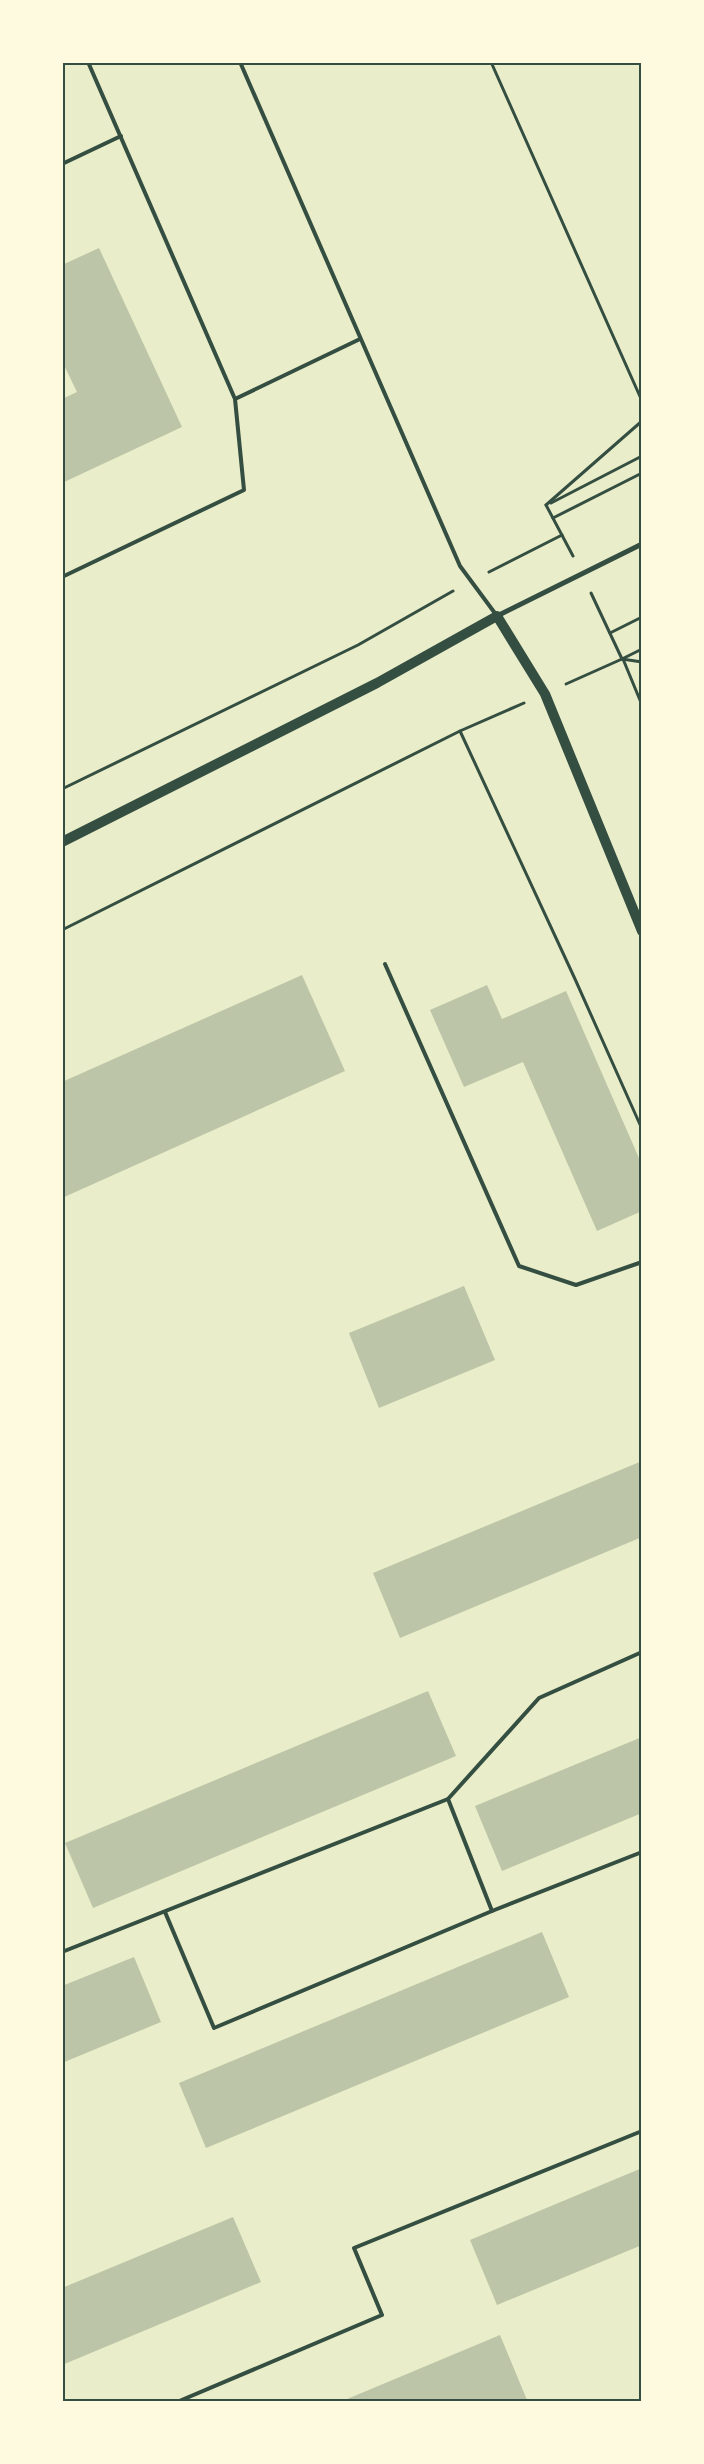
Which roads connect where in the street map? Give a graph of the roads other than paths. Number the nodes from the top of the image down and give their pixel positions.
1 (88, 62) edge
2 (240, 62) edge
3 (121, 136) junction
4 (62, 164) edge
5 (360, 339) junction
6 (235, 399) junction
7 (642, 544) edge
8 (62, 577) edge
9 (497, 616) junction
10 (62, 842) edge
11 (642, 931) edge
12 (385, 964) dead end
13 (642, 1262) edge
14 (642, 1652) edge
15 (448, 1800) junction
16 (642, 1852) edge
17 (492, 1911) junction
18 (165, 1912) junction
19 (62, 1952) edge
20 (642, 2131) edge
21 (177, 2402) edge

1 - 3 lane
2 - 5 lane
3 - 4 lane
3 - 6 lane
5 - 6 lane
5 - 9 lane
6 - 8 lane
7 - 9 street
9 - 10 main road
9 - 11 main road
12 - 13 lane
14 - 15 lane
15 - 17 lane
15 - 18 lane
16 - 17 lane
17 - 18 lane
18 - 19 lane
20 - 21 lane

